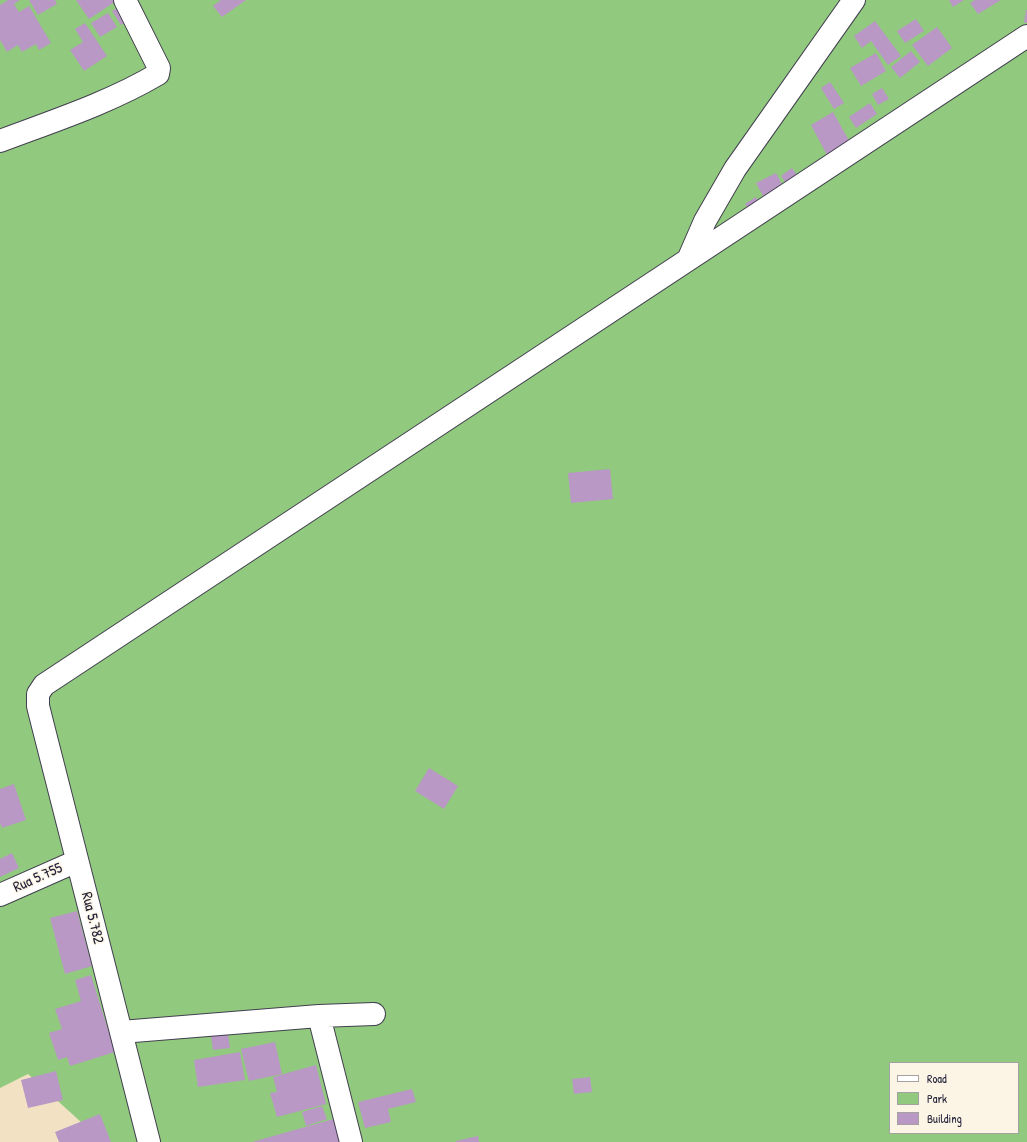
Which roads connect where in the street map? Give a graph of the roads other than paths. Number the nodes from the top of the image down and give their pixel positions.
1 (125, 0) edge
2 (854, 0) edge
3 (1027, 36) edge
4 (0, 141) edge
5 (688, 260) junction
6 (77, 861) junction
7 (0, 895) edge
8 (374, 1014) dead end
9 (319, 1016) junction
10 (120, 1032) junction
11 (150, 1142) edge
12 (351, 1142) edge

1 - 4 street
2 - 5 street
3 - 5 street
5 - 6 street, Rua 5.782
6 - 7 street, Rua 5.755
6 - 10 street, Rua 5.782
8 - 9 street
9 - 10 street
9 - 12 street
10 - 11 street, Rua 5.782

